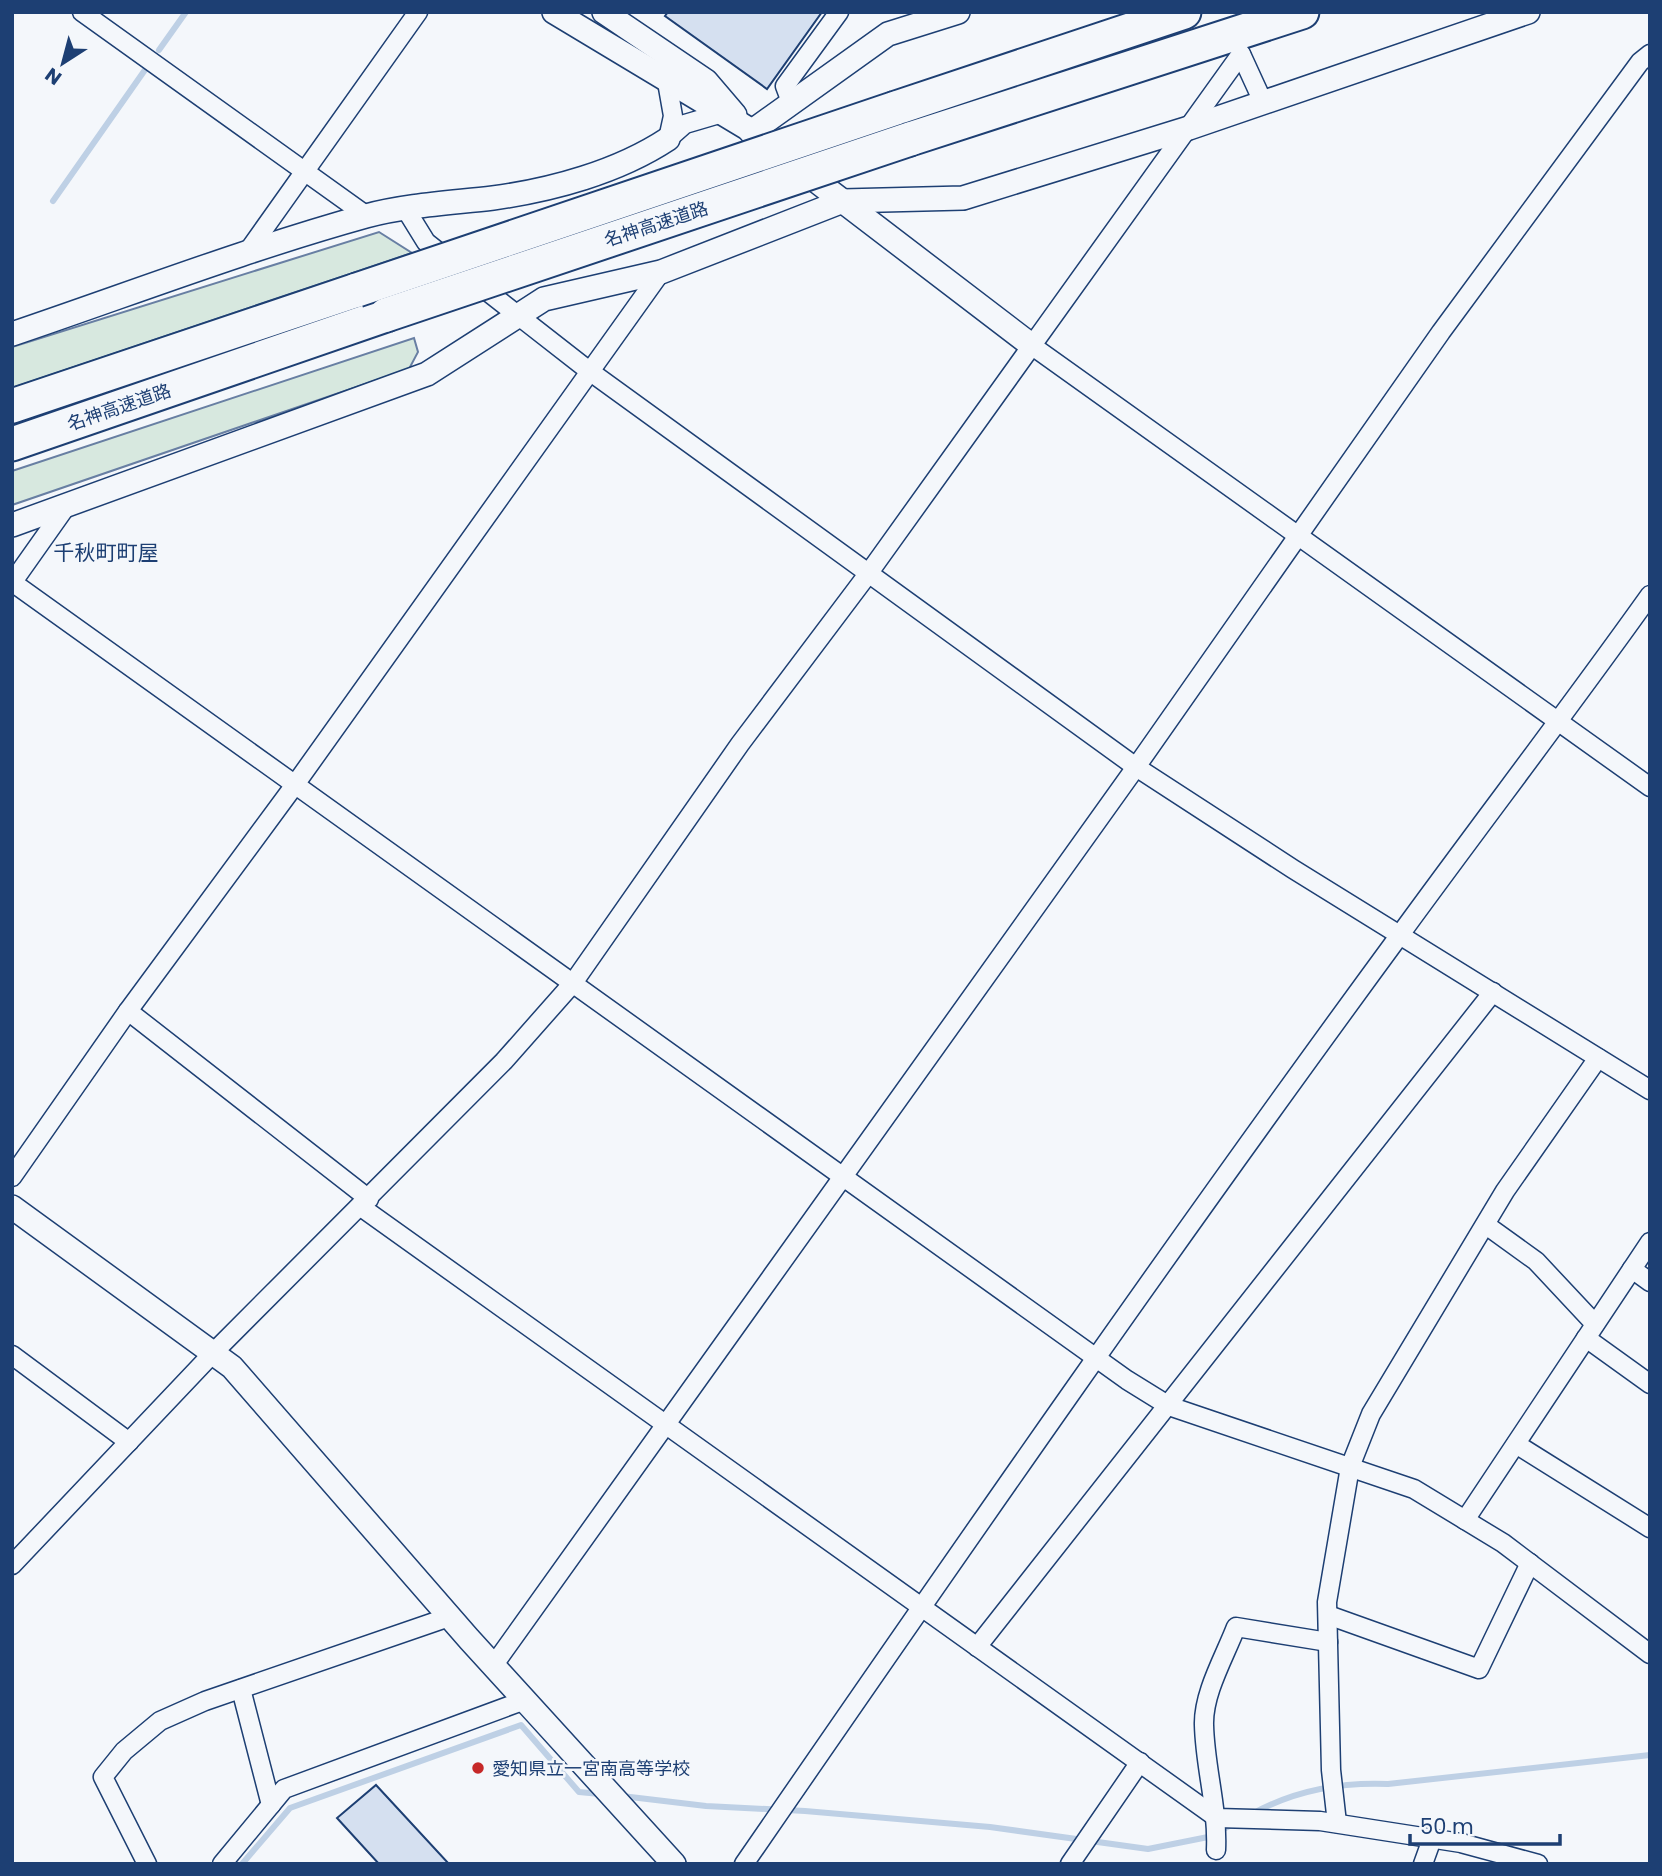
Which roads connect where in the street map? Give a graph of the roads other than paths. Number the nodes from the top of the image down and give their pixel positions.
1 (82, 12) edge
2 (418, 12) edge
3 (554, 12) edge
4 (604, 12) edge
5 (839, 12) edge
6 (958, 12) edge
7 (1184, 12) edge
8 (1302, 12) edge
9 (1528, 12) edge
10 (1650, 54) edge
11 (667, 82) junction
12 (791, 102) junction
13 (1263, 102) junction
14 (719, 114) junction
15 (1189, 128) junction
16 (749, 130) junction
17 (668, 139) junction
18 (305, 172) junction
19 (843, 201) junction
20 (405, 208) junction
21 (367, 216) junction
22 (246, 254) junction
23 (661, 272) junction
24 (518, 318) junction
25 (12, 334) edge
26 (1031, 345) junction
27 (587, 370) junction
28 (12, 405) edge
29 (12, 444) edge
30 (65, 508) junction
31 (12, 525) edge
32 (1297, 538) junction
33 (868, 574) junction
34 (12, 582) edge
35 (1650, 595) edge
36 (1559, 723) junction
37 (1136, 767) junction
38 (293, 786) junction
39 (1650, 787) edge
40 (1399, 935) junction
41 (573, 983) junction
42 (1493, 992) junction
43 (128, 1011) junction
44 (1598, 1058) junction
45 (1650, 1090) edge
46 (12, 1177) edge
47 (843, 1177) junction
48 (365, 1203) junction
49 (12, 1207) edge
50 (1486, 1225) junction
51 (1650, 1242) edge
52 (1632, 1269) junction
53 (1650, 1282) edge
54 (1590, 1331) junction
55 (213, 1353) junction
56 (12, 1355) edge
57 (1096, 1359) junction
58 (1650, 1384) edge
59 (1169, 1406) junction
60 (665, 1423) junction
61 (129, 1442) junction
62 (1516, 1444) junction
63 (1350, 1466) junction
64 (1465, 1520) junction
65 (1650, 1528) edge
66 (1530, 1563) junction
67 (12, 1565) edge
68 (922, 1606) junction
69 (1328, 1615) junction
70 (449, 1617) junction
71 (1328, 1642) junction
72 (977, 1647) junction
73 (1650, 1654) edge
74 (493, 1666) junction
75 (241, 1689) junction
76 (525, 1700) junction
77 (1140, 1762) junction
78 (271, 1805) junction
79 (1217, 1818) junction
80 (1337, 1823) junction
81 (1432, 1839) junction
82 (1216, 1850) dead end
83 (141, 1862) edge
84 (222, 1864) edge
85 (674, 1864) edge
86 (744, 1864) edge
87 (1070, 1864) edge
88 (1423, 1864) edge
89 (1538, 1864) edge

1 - 18 street
2 - 18 street
3 - 11 street
4 - 16 street
5 - 12 street
6 - 12 street
7 - 28 highway, 名神高速道路, bridge
8 - 29 highway, 名神高速道路, bridge
9 - 13 street
10 - 32 street
11 - 14 street
11 - 17 street
12 - 16 street
13 - 15 street
13 - 15 street
14 - 16 street
14 - 17 street
15 - 19 street
15 - 26 street
16 - 19 street
17 - 20 street
18 - 21 street
18 - 22 street
19 - 23 street
19 - 26 street
20 - 21 street
20 - 24 street
21 - 22 street
22 - 25 street
23 - 24 street
23 - 27 street
24 - 27 street
24 - 30 street
26 - 32 street
26 - 33 street
27 - 33 street
27 - 38 street
30 - 31 street
30 - 34 street
32 - 36 street
32 - 37 street
33 - 37 street
33 - 41 street
34 - 38 street
35 - 36 street
36 - 39 street
36 - 40 street
37 - 40 street
37 - 47 street
38 - 41 street
38 - 43 street
40 - 42 street
40 - 57 street
41 - 47 street
41 - 48 street
42 - 44 street
42 - 59 street
43 - 46 street
43 - 48 street
44 - 45 street
44 - 50 street
47 - 57 street
47 - 60 street
48 - 55 street
48 - 60 street
49 - 55 street
50 - 54 street
50 - 63 street
51 - 52 street
52 - 53 street
52 - 54 street
54 - 58 street
54 - 62 street
55 - 61 street
55 - 70 street
56 - 61 street
57 - 59 street
57 - 68 street
59 - 63 street
59 - 72 street
60 - 68 street
60 - 74 street
61 - 67 street
62 - 64 street
62 - 65 street
63 - 64 street
63 - 69 street
64 - 66 street
66 - 69 street
66 - 73 street
68 - 72 street
68 - 86 street
69 - 71 street
70 - 74 street
70 - 75 street
71 - 79 street
71 - 80 street
72 - 77 street
74 - 76 street
75 - 78 street
75 - 83 street
76 - 78 street
76 - 85 street
77 - 79 street
77 - 87 street
78 - 84 street
79 - 80 street
79 - 82 street
80 - 81 street
81 - 88 street
81 - 89 street

